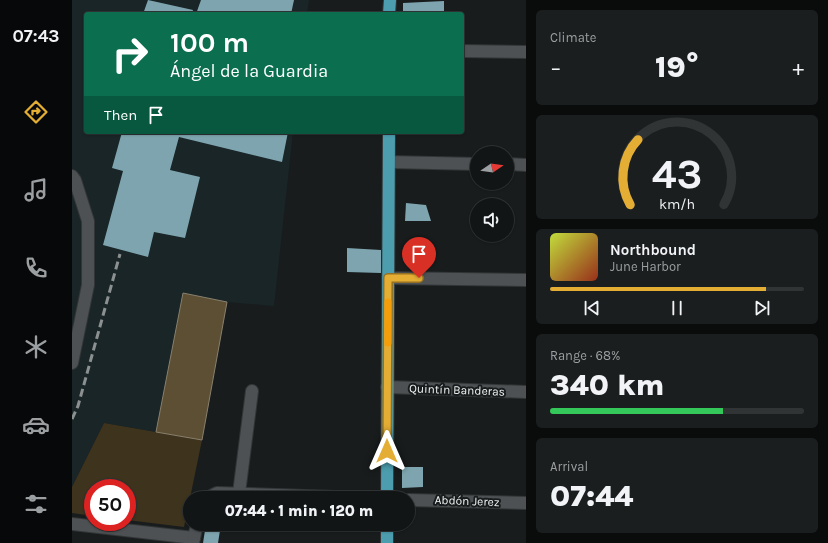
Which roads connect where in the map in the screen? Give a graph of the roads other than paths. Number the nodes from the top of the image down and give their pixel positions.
1 (390, 0) edge
2 (390, 12) edge
3 (464, 51) edge
4 (526, 52) edge
5 (389, 134) edge
6 (389, 162) junction
7 (470, 164) edge
8 (514, 164) edge
9 (526, 165) edge
10 (72, 176) edge
11 (388, 278) junction
12 (526, 280) edge
13 (72, 362) edge
14 (387, 387) junction
15 (252, 391) dead end
16 (526, 392) edge
17 (239, 491) edge
18 (387, 491) edge
19 (415, 500) edge
20 (526, 503) edge
21 (72, 524) edge
22 (196, 531) edge
23 (387, 531) edge
24 (194, 541) edge
25 (387, 543) edge

1 - 2 main road
3 - 4 street
5 - 6 main road
6 - 7 street
6 - 11 main road
8 - 9 street
10 - 13 street
11 - 12 street
11 - 14 main road
14 - 16 street, Quintín Banderas
14 - 18 main road
15 - 17 street
19 - 20 street, Abdón Jerez
21 - 24 street
22 - 24 street
23 - 25 main road

